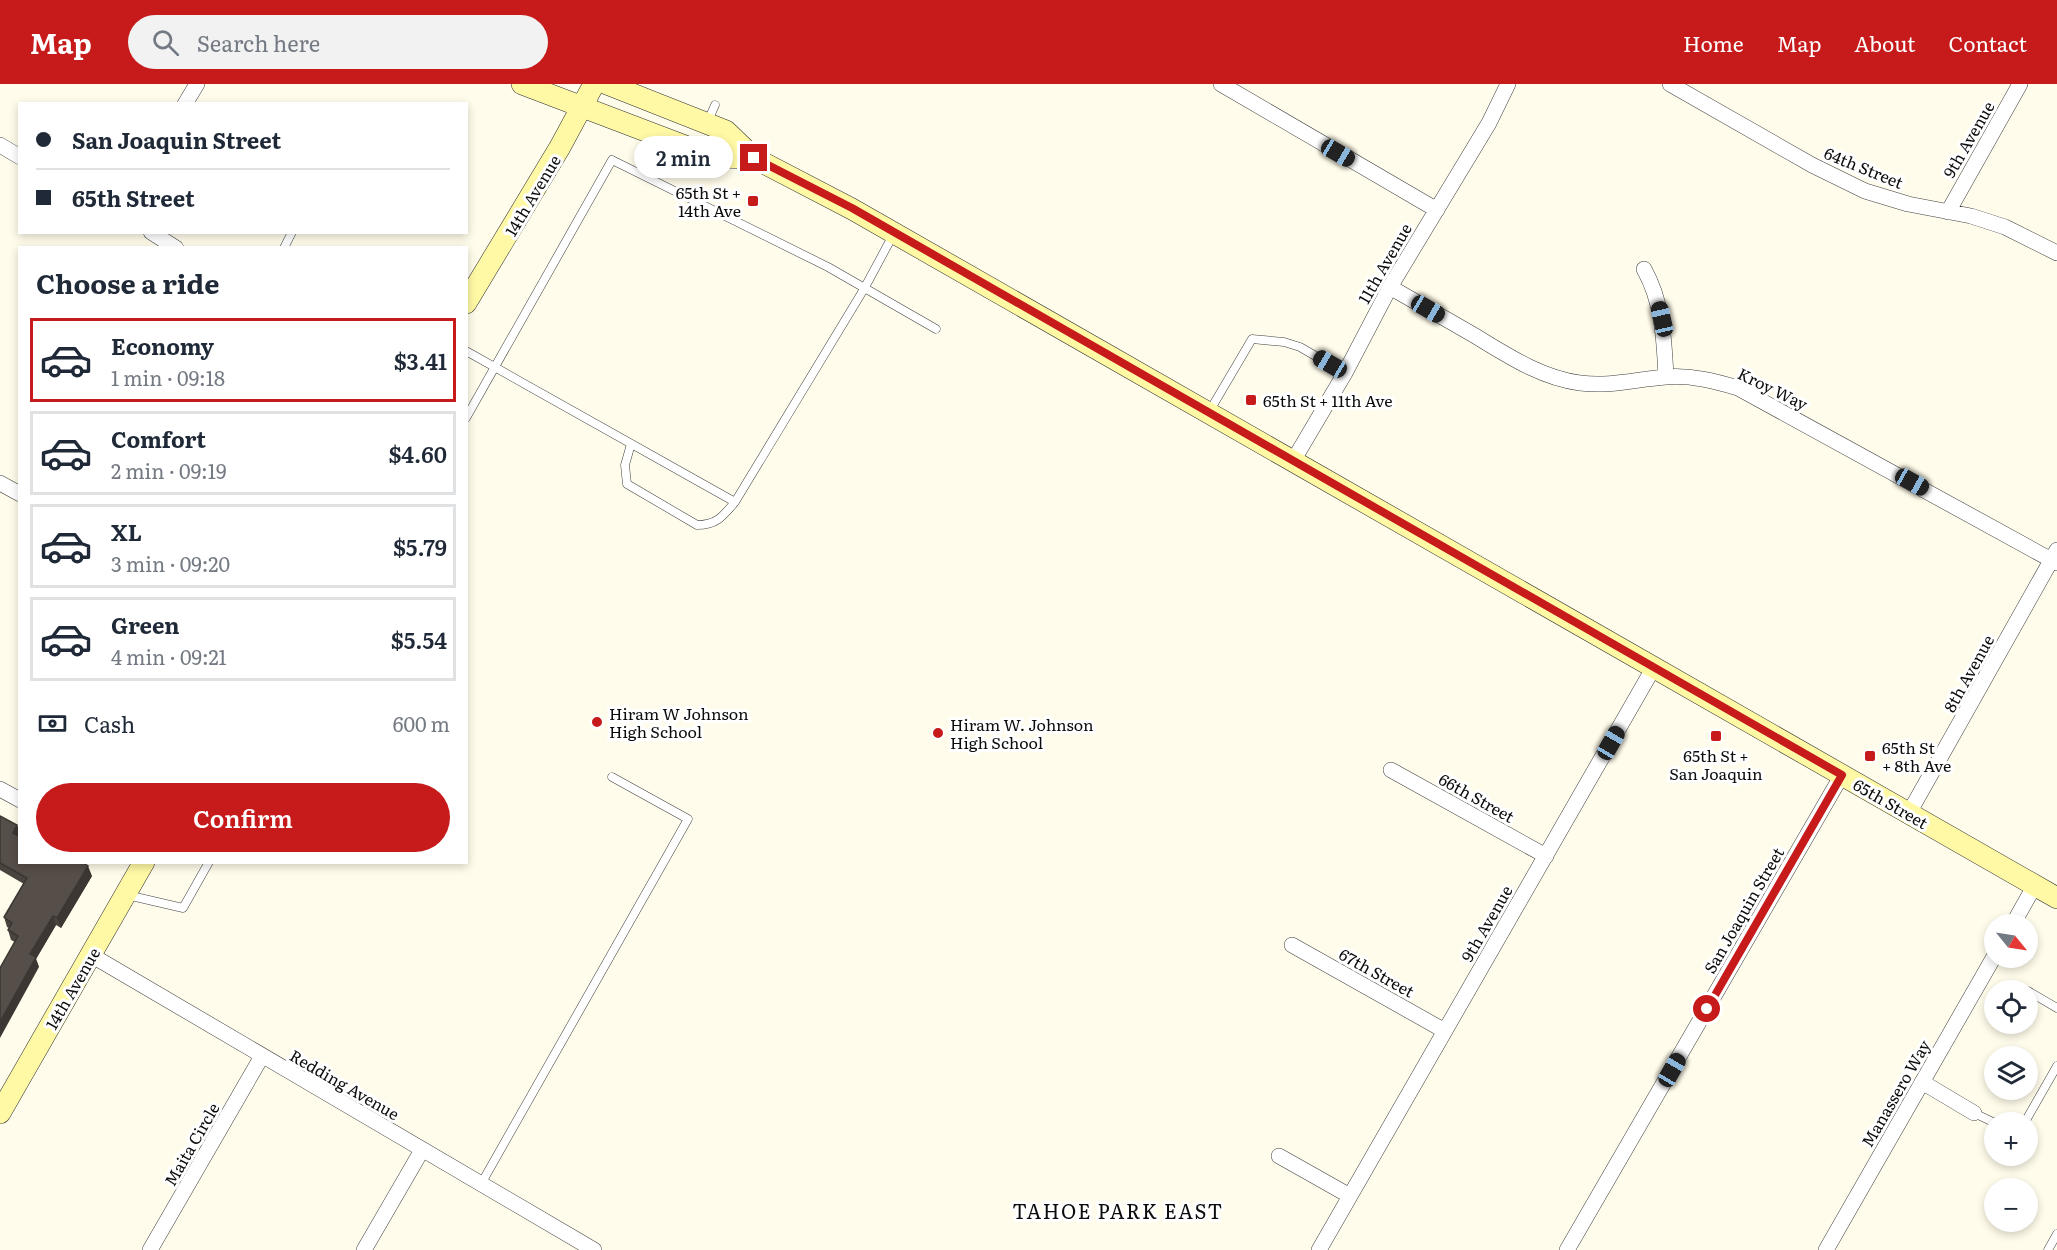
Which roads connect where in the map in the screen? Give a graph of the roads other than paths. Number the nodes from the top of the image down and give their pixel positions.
1 (196, 84) edge
2 (522, 84) edge
3 (594, 84) edge
4 (607, 84) edge
5 (1221, 84) edge
6 (1508, 84) edge
7 (1670, 84) edge
8 (2020, 84) edge
9 (186, 102) edge
10 (582, 106) junction
11 (0, 145) edge
12 (18, 156) edge
13 (754, 158) junction
14 (1437, 210) junction
15 (1948, 212) junction
16 (154, 234) edge
17 (892, 237) dead end
18 (173, 246) edge
19 (2057, 253) edge
20 (1644, 269) dead end
21 (1390, 287) junction
22 (864, 289) junction
23 (468, 300) edge
24 (936, 329) dead end
25 (468, 352) edge
26 (496, 368) junction
27 (1345, 373) junction
28 (1666, 377) junction
29 (1208, 413) junction
30 (468, 415) edge
31 (631, 444) junction
32 (1293, 461) junction
33 (0, 483) edge
34 (18, 493) edge
35 (735, 501) junction
36 (2055, 557) edge
37 (1654, 667) junction
38 (1391, 770) dead end
39 (1842, 775) junction
40 (612, 777) dead end
41 (0, 789) edge
42 (18, 799) edge
43 (1910, 813) junction
44 (1546, 856) junction
45 (208, 864) edge
46 (137, 865) edge
47 (2035, 885) junction
48 (126, 894) junction
49 (2057, 898) edge
50 (2019, 914) edge
51 (1292, 945) dead end
52 (91, 955) junction
53 (1988, 968) edge
54 (2038, 997) edge
55 (2057, 1008) edge
56 (1445, 1031) junction
57 (262, 1056) junction
58 (2057, 1066) edge
59 (1922, 1082) junction
60 (2031, 1112) edge
61 (0, 1113) edge
62 (1974, 1113) joint
63 (1984, 1118) edge
64 (422, 1150) junction
65 (1280, 1156) dead end
66 (481, 1184) junction
67 (1350, 1196) junction
68 (2057, 1234) edge
69 (584, 1248) edge
70 (150, 1250) edge
71 (364, 1250) edge
72 (1319, 1250) edge
73 (1567, 1250) edge
74 (1826, 1250) edge
75 (2048, 1250) edge

1 - 9 street
2 - 10 main road, 65th Street
3 - 10 main road, 14th Avenue
4 - 13 main road, 65th Street
5 - 14 street
6 - 14 street, 11th Avenue
7 - 15 street, 64th Street
8 - 15 street, 9th Avenue
10 - 13 main road, 65th Street
10 - 23 main road, 14th Avenue
11 - 12 street
13 - 29 main road, 65th Street
14 - 21 street, 11th Avenue
15 - 19 street, 64th Street
16 - 18 street
17 - 22 lane
20 - 28 street
21 - 27 street, 11th Avenue
21 - 28 street, Kroy Way
22 - 24 lane
22 - 26 lane
22 - 35 lane
25 - 26 lane
26 - 30 lane
26 - 31 lane
27 - 29 lane
27 - 32 street, 11th Avenue
28 - 36 street, Kroy Way
29 - 32 main road, 65th Street
31 - 35 lane
31 - 35 lane
32 - 37 main road, 65th Street
33 - 34 street
36 - 43 street, 8th Avenue
37 - 39 main road, 65th Street
37 - 44 street, 9th Avenue
38 - 44 street, 66th Street
39 - 43 main road, 65th Street
39 - 73 street, San Joaquin Street
40 - 66 lane
41 - 42 street
43 - 47 main road, 65th Street
44 - 56 street, 9th Avenue
45 - 48 lane
46 - 48 main road, 14th Avenue
47 - 49 main road, 65th Street
47 - 50 street
48 - 52 main road, 14th Avenue
51 - 56 street, 67th Street
52 - 57 street, Redding Avenue
52 - 61 main road, 14th Avenue
53 - 59 street, Manassero Way
54 - 55 lane
56 - 67 street, 9th Avenue
57 - 64 street, Redding Avenue
57 - 70 street, Maita Circle
58 - 60 lane
59 - 62 street
59 - 74 street, Manassero Way
62 - 63 lane
64 - 66 street, Redding Avenue
64 - 71 street
65 - 67 street
66 - 69 street, Redding Avenue
67 - 72 street, 9th Avenue
68 - 75 lane

